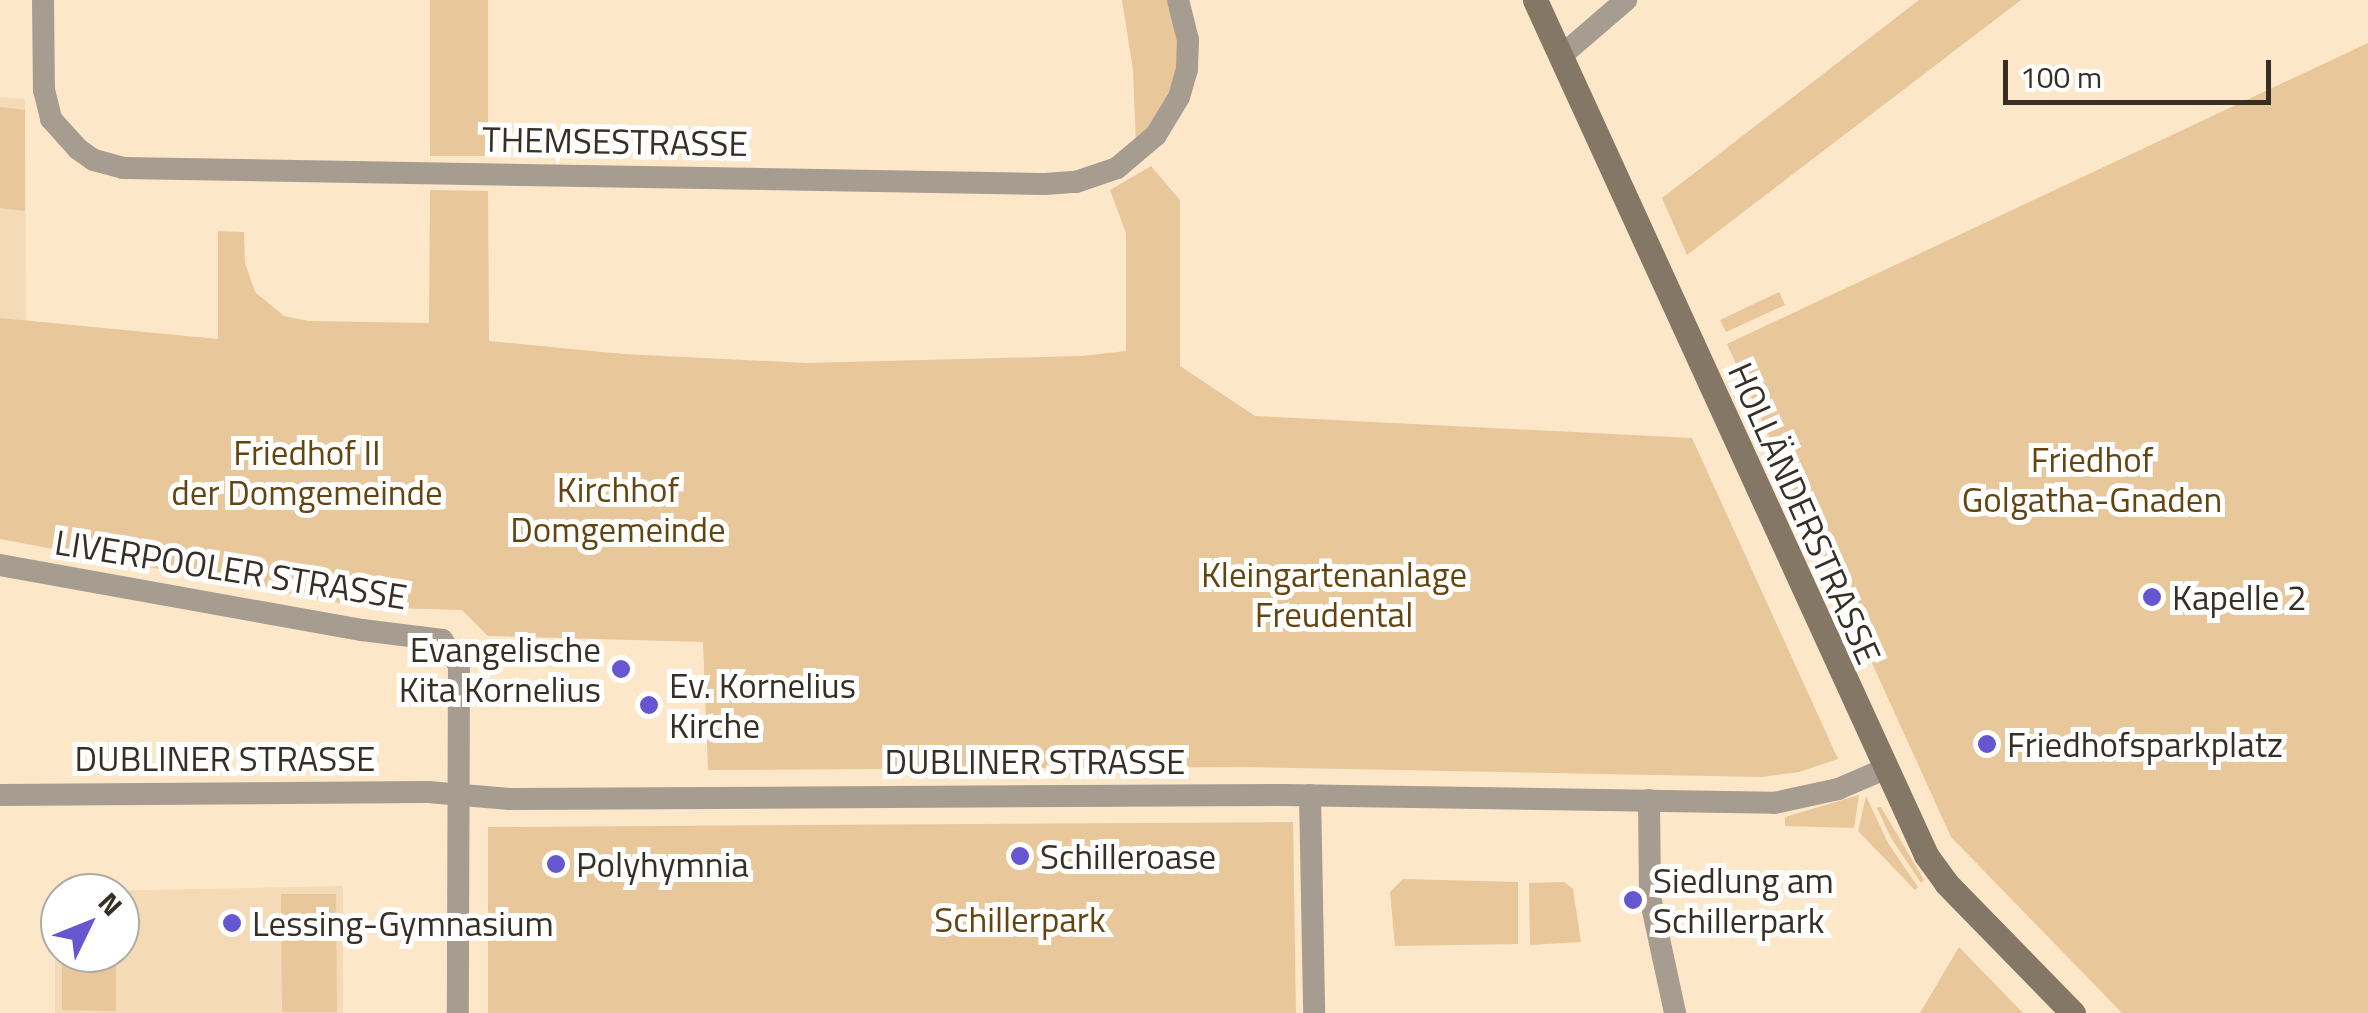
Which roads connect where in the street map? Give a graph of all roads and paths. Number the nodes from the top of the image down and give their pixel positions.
1 (43, 0) edge
2 (1178, 0) edge
3 (1535, 0) edge
4 (1626, 0) edge
5 (1560, 56) junction
6 (0, 565) edge
7 (1885, 769) junction
8 (0, 795) edge
9 (1310, 795) junction
10 (460, 798) junction
11 (1650, 800) junction
12 (458, 1013) edge
13 (1314, 1013) edge
14 (1675, 1013) edge
15 (2073, 1013) edge

1 - 2 street, THEMSESTRASSE
3 - 5 street, HOLLÄNDERSTRASSE
4 - 5 street
5 - 7 street, HOLLÄNDERSTRASSE
6 - 10 street, LIVERPOOLER STRASSE
7 - 11 street, DUBLINER STRASSE
7 - 15 street, HOLLÄNDERSTRASSE
8 - 10 street, DUBLINER STRASSE
9 - 10 street, DUBLINER STRASSE
9 - 11 street, DUBLINER STRASSE
9 - 13 street
10 - 12 street
11 - 14 street

